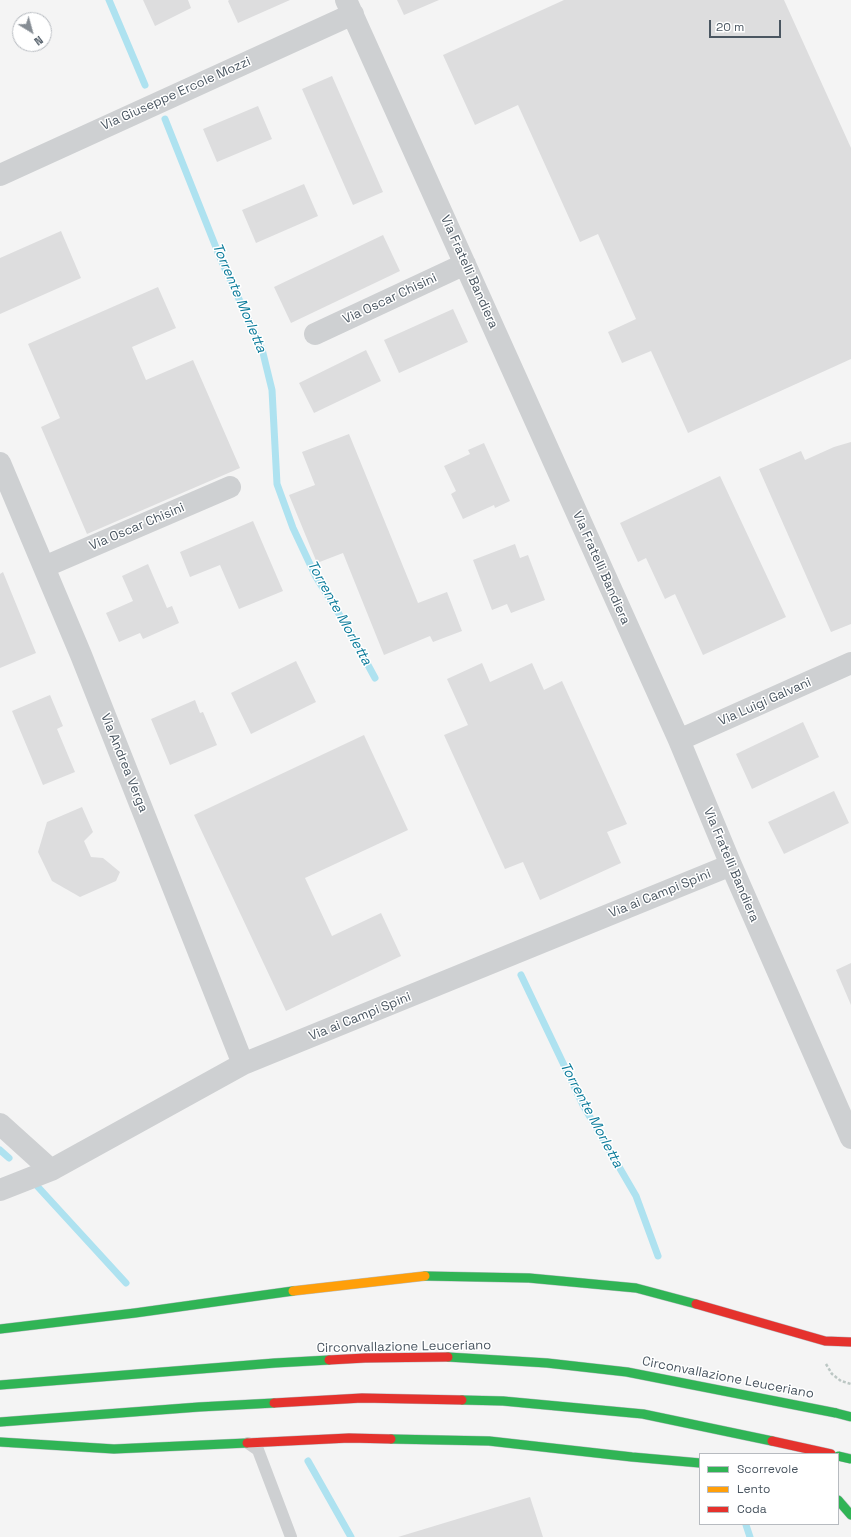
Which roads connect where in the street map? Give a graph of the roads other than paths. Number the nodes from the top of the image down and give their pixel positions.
1 (350, 7) edge
2 (0, 175) edge
3 (465, 264) junction
4 (315, 334) dead end
5 (0, 463) edge
6 (230, 487) dead end
7 (44, 567) junction
8 (851, 664) edge
9 (679, 740) junction
10 (730, 865) junction
11 (243, 1064) junction
12 (0, 1124) edge
13 (851, 1138) edge
14 (51, 1170) junction
15 (0, 1190) edge
16 (0, 1329) edge
17 (844, 1333) dead end
18 (825, 1341) junction
19 (851, 1342) edge
20 (0, 1385) edge
21 (851, 1417) edge
22 (0, 1422) edge
23 (0, 1442) edge
24 (248, 1443) junction
25 (826, 1453) edge
26 (839, 1456) edge
27 (851, 1460) edge
28 (699, 1463) edge
29 (840, 1497) edge
30 (851, 1516) edge
31 (291, 1537) edge

1 - 2 street, Via Giuseppe Ercole Mozzi
1 - 3 street, Via Fratelli Bandiera
3 - 4 street, Via Oscar Chisini
3 - 9 street, Via Fratelli Bandiera
5 - 7 street, Via Andrea Verga
6 - 7 street, Via Oscar Chisini
7 - 11 street, Via Andrea Verga
8 - 9 street, Via Luigi Galvani
9 - 10 street, Via Fratelli Bandiera
10 - 11 street, Via ai Campi Spini
10 - 13 street, Via Fratelli Bandiera
11 - 14 street, Via ai Campi Spini
12 - 14 street
14 - 15 street, Via ai Campi Spini
16 - 18 highway
17 - 18 highway
18 - 19 highway
20 - 21 highway, Circonvallazione Leuceriano, bridge
22 - 25 highway
23 - 24 highway
24 - 28 highway
24 - 31 lane
26 - 27 highway, bridge
29 - 30 highway

